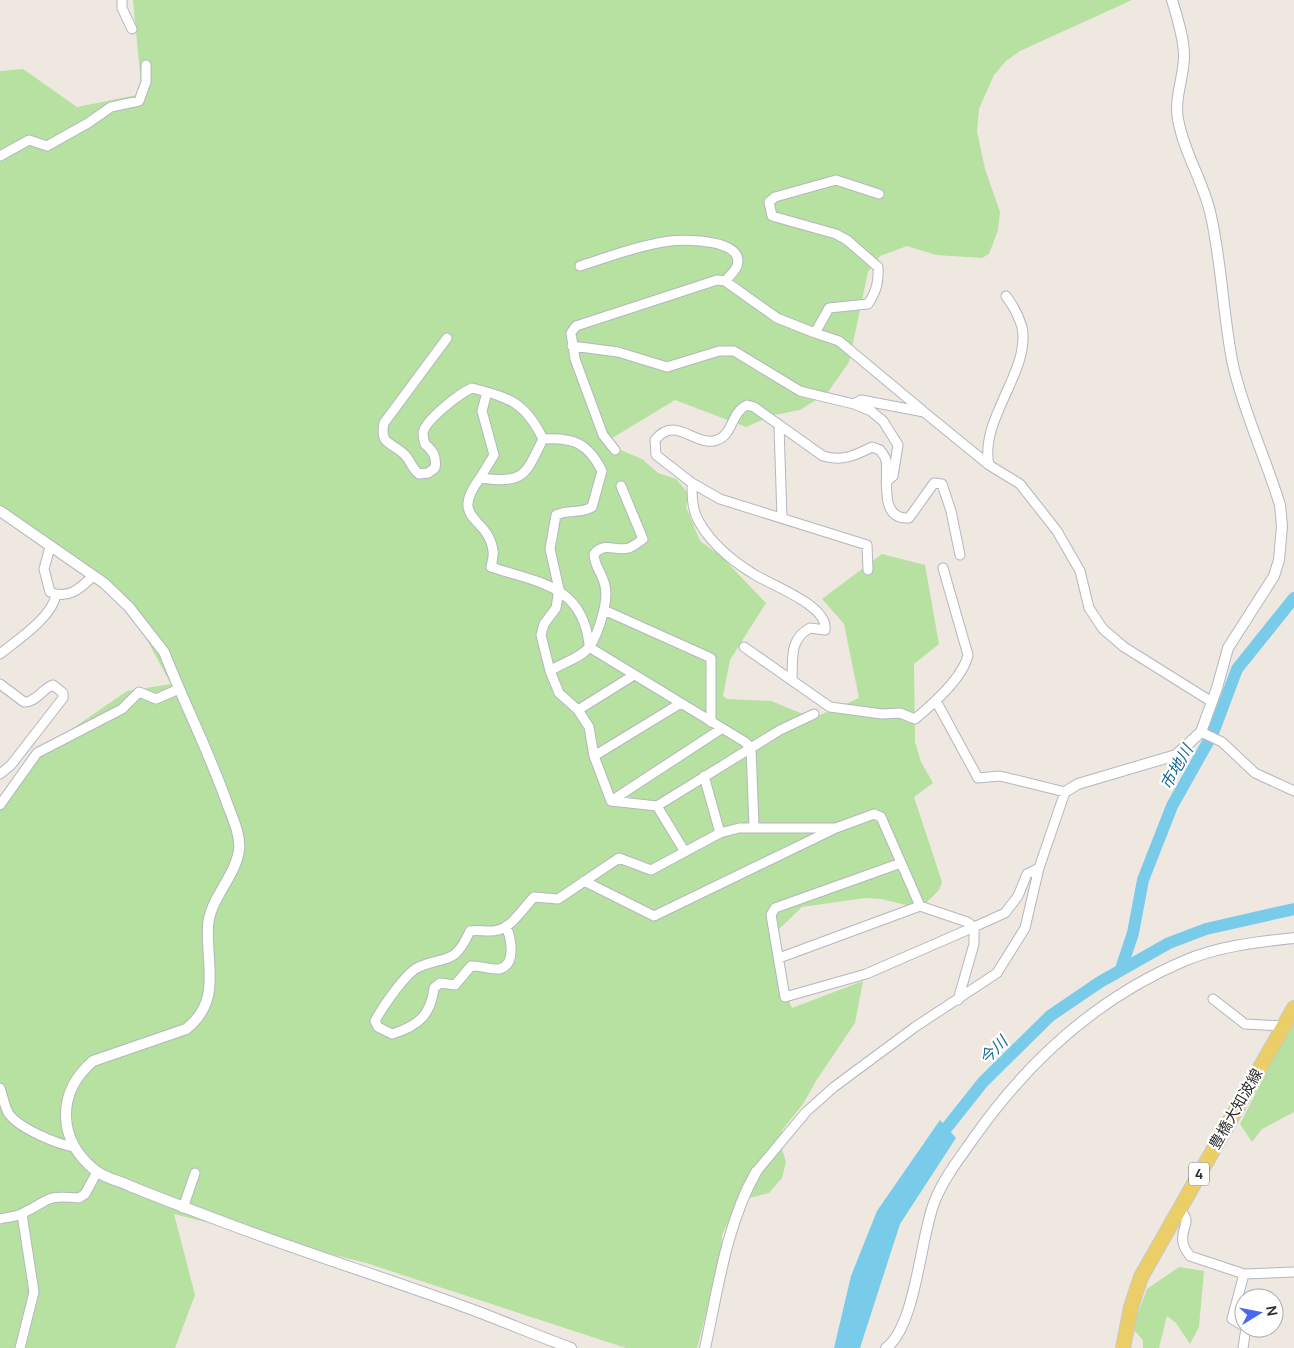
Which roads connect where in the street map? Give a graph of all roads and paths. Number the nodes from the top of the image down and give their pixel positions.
1 (122, 0) edge
2 (1172, 0) edge
3 (132, 29) dead end
4 (146, 65) dead end
5 (0, 156) edge
6 (879, 194) dead end
7 (580, 266) dead end
8 (725, 281) junction
9 (1006, 296) dead end
10 (815, 333) junction
11 (448, 338) dead end
12 (572, 346) junction
13 (487, 392) junction
14 (854, 404) junction
15 (924, 412) junction
16 (779, 426) junction
17 (543, 439) junction
18 (615, 450) dead end
19 (989, 465) junction
20 (480, 478) junction
21 (692, 482) junction
22 (886, 482) junction
23 (621, 486) dead end
24 (0, 511) edge
25 (782, 518) junction
26 (50, 547) junction
27 (960, 555) dead end
28 (943, 568) dead end
29 (868, 570) dead end
30 (93, 576) junction
31 (559, 589) junction
32 (56, 594) junction
33 (604, 610) junction
34 (590, 647) junction
35 (744, 647) dead end
36 (0, 654) edge
37 (550, 671) junction
38 (634, 675) junction
39 (792, 680) junction
40 (0, 684) edge
41 (178, 689) junction
42 (936, 701) junction
43 (1212, 702) junction
44 (681, 703) junction
45 (578, 710) junction
46 (814, 714) dead end
47 (710, 722) junction
48 (721, 729) junction
49 (1201, 732) junction
50 (751, 748) junction
51 (594, 756) junction
52 (0, 774) edge
53 (704, 776) junction
54 (1294, 791) edge
55 (1065, 792) junction
56 (611, 800) junction
57 (0, 805) edge
58 (657, 806) junction
59 (754, 826) junction
60 (836, 828) junction
61 (720, 833) junction
62 (685, 852) junction
63 (901, 863) junction
64 (1039, 868) junction
65 (584, 881) junction
66 (920, 906) junction
67 (506, 926) junction
68 (974, 927) junction
69 (1294, 938) edge
70 (779, 958) junction
71 (1213, 999) dead end
72 (958, 1000) junction
73 (1294, 1008) edge
74 (1284, 1026) junction
75 (0, 1088) edge
76 (75, 1146) junction
77 (97, 1172) junction
78 (756, 1172) joint
79 (195, 1173) dead end
80 (183, 1208) junction
81 (1179, 1209) junction
82 (22, 1214) junction
83 (0, 1220) edge
84 (1294, 1272) edge
85 (1244, 1274) junction
86 (1240, 1288) edge
87 (20, 1348) edge
88 (571, 1348) edge
89 (705, 1348) edge
90 (886, 1348) edge
91 (1123, 1348) edge

1 - 3 street
2 - 43 street
4 - 5 street
6 - 10 street
7 - 8 street
8 - 10 street
8 - 12 street
9 - 19 street
10 - 15 street
11 - 13 street
12 - 14 street
12 - 18 street
13 - 17 street
13 - 20 street
14 - 15 street
14 - 22 street
15 - 19 street
16 - 21 street
16 - 22 street
16 - 25 street
17 - 20 street
17 - 31 street
19 - 43 street
20 - 31 street
21 - 25 street
21 - 39 street
22 - 27 street
23 - 33 street
24 - 26 street
25 - 29 street
26 - 30 street
26 - 32 street
28 - 42 street
30 - 32 street
30 - 41 street
31 - 34 street
31 - 37 street
32 - 36 street
33 - 34 street
33 - 47 street
34 - 37 street
34 - 38 street
35 - 39 street
37 - 45 street
38 - 44 street
38 - 45 street
39 - 42 street
40 - 52 street
41 - 57 street
41 - 76 street
42 - 55 street
43 - 49 street
44 - 47 street
44 - 51 street
45 - 51 street
46 - 50 street
47 - 48 street
48 - 50 street
48 - 56 street
49 - 54 street
49 - 55 street
50 - 53 street
50 - 59 street
51 - 56 street
53 - 58 street
53 - 61 street
55 - 64 street
56 - 58 street
58 - 62 street
59 - 60 street
59 - 61 street
60 - 63 street
60 - 65 street
61 - 62 street
62 - 65 street
63 - 66 street
63 - 70 street
64 - 68 street
64 - 72 street
65 - 67 street
66 - 68 street
66 - 70 street
67 - 67 street
68 - 70 street
68 - 72 street
69 - 90 street
71 - 74 street
72 - 78 street
73 - 74 main road, 豊橋大知波線 / 4
74 - 81 main road, 豊橋大知波線 / 4
75 - 76 street
76 - 77 street
77 - 80 street
77 - 82 street
78 - 89 street
79 - 80 street
80 - 88 street
81 - 85 street
81 - 91 main road, 豊橋大知波線 / 4
82 - 83 street
82 - 87 street
84 - 85 street
85 - 86 street

